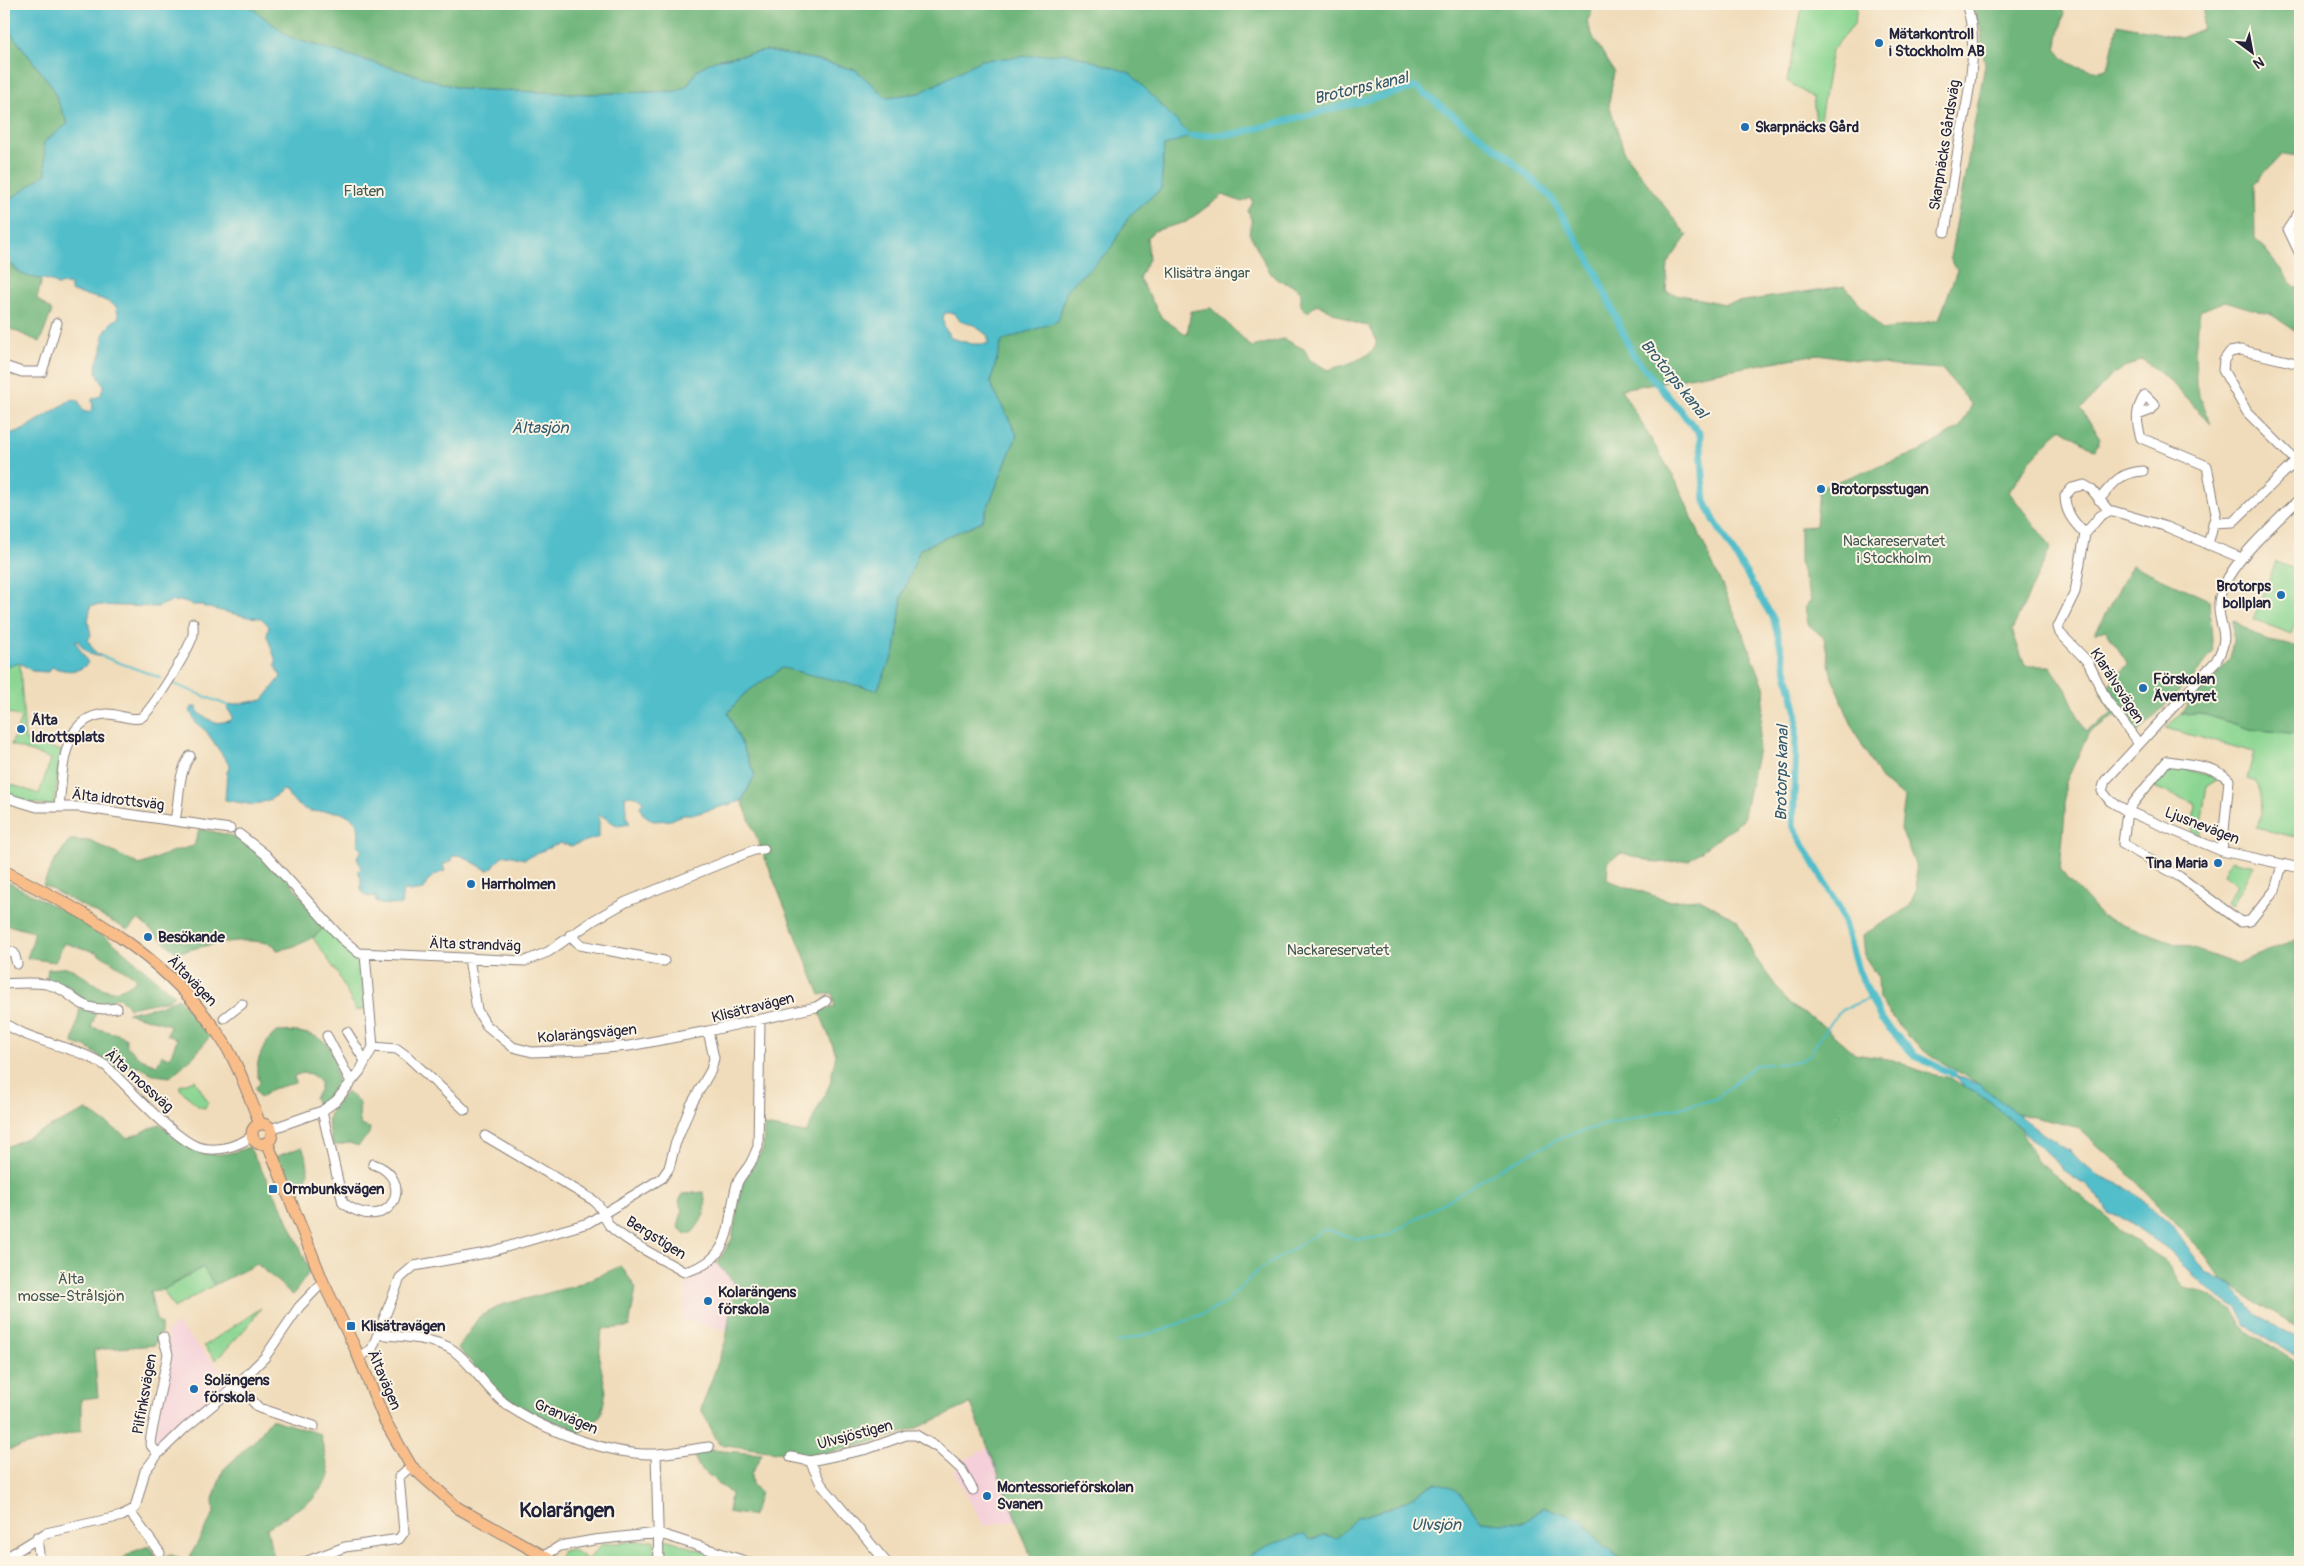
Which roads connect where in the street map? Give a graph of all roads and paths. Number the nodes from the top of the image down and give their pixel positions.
1 (1966, 4) edge
2 (2300, 211) edge
3 (1945, 232) dead end
4 (2300, 254) edge
5 (57, 323) dead end
6 (2300, 364) edge
7 (4, 366) edge
8 (2138, 415) dead end
9 (2298, 463) edge
10 (2143, 471) dead end
11 (2300, 498) edge
12 (2100, 500) junction
13 (2109, 511) junction
14 (2214, 522) junction
15 (2085, 534) junction
16 (2208, 545) junction
17 (2241, 558) junction
18 (193, 624) dead end
19 (2139, 744) junction
20 (190, 756) dead end
21 (4, 797) edge
22 (59, 807) junction
23 (2127, 811) junction
24 (175, 820) junction
25 (230, 829) dead end
26 (239, 834) dead end
27 (764, 849) dead end
28 (2222, 851) junction
29 (2282, 865) junction
30 (2300, 868) edge
31 (4, 871) edge
32 (570, 935) junction
33 (4, 950) edge
34 (365, 954) junction
35 (469, 958) junction
36 (664, 961) dead end
37 (17, 964) dead end
38 (4, 984) edge
39 (826, 1001) dead end
40 (242, 1004) dead end
41 (117, 1008) dead end
42 (224, 1018) dead end
43 (760, 1019) junction
44 (4, 1023) edge
45 (708, 1031) junction
46 (347, 1032) dead end
47 (327, 1036) dead end
48 (373, 1047) junction
49 (364, 1061) junction
50 (352, 1082) junction
51 (464, 1110) dead end
52 (322, 1111) junction
53 (260, 1124) junction
54 (271, 1129) junction
55 (253, 1136) junction
56 (485, 1136) dead end
57 (267, 1142) junction
58 (373, 1164) dead end
59 (603, 1213) junction
60 (323, 1282) junction
61 (379, 1334) junction
62 (163, 1337) dead end
63 (359, 1357) junction
64 (237, 1385) junction
65 (314, 1426) dead end
66 (709, 1447) dead end
67 (158, 1454) junction
68 (656, 1454) junction
69 (791, 1457) dead end
70 (810, 1461) junction
71 (411, 1466) junction
72 (973, 1490) dead end
73 (130, 1512) junction
74 (658, 1533) junction
75 (37, 1538) junction
76 (160, 1553) dead end
77 (544, 1556) junction
78 (4, 1559) edge
79 (735, 1560) edge
80 (40, 1562) edge
81 (305, 1562) edge
82 (554, 1562) edge
83 (659, 1562) edge
84 (748, 1562) edge
85 (886, 1562) edge

1 - 3 street, Skarpnäcks Gårdsväg
2 - 4 street
5 - 7 street
6 - 9 street
8 - 14 street
9 - 14 street
10 - 12 street
11 - 17 street
12 - 13 street
12 - 15 street
13 - 15 street
13 - 16 street
14 - 16 street
15 - 19 street, Klarälvsvägen
16 - 17 street
17 - 19 street
18 - 22 street
19 - 23 street, Ljusnevägen
20 - 24 street
21 - 22 street, Älta idrottsväg
22 - 24 street, Älta idrottsväg
23 - 28 street, Ljusnevägen
23 - 28 street
23 - 29 street
24 - 25 street, Älta idrottsväg
26 - 34 street
27 - 32 street, Älta strandväg
28 - 29 street, Ljusnevägen
29 - 30 street, Ljusnevägen
31 - 53 main road, Ältavägen
32 - 35 street, Älta strandväg
32 - 36 street
33 - 37 street
34 - 35 street, Älta strandväg
34 - 48 street
35 - 45 street, Kolarängsvägen
38 - 41 street
39 - 43 street, Klisätravägen
40 - 42 street
43 - 45 street, Klisätravägen
43 - 59 street, Bergstigen
44 - 55 street, Älta mossväg
45 - 59 street, Klisätravägen
46 - 49 street
47 - 50 street
48 - 49 street
48 - 51 street
49 - 50 street
50 - 52 street
52 - 54 street
52 - 58 street
53 - 54 main road
53 - 55 main road
54 - 57 main road
55 - 57 main road
56 - 59 street, Bergstigen
57 - 60 main road, Ältavägen
59 - 61 street, Klisätravägen
60 - 63 main road, Ältavägen
60 - 64 street
61 - 63 street, Klisätravägen
61 - 68 street, Granvägen
62 - 67 street, Pilfinksvägen
63 - 71 main road, Ältavägen
64 - 65 street
64 - 67 street
66 - 68 street, Granvägen
67 - 73 street
68 - 74 street
69 - 70 street, Ulvsjöstigen
70 - 72 street, Ulvsjöstigen
70 - 85 street, Ulvsjöstigen
71 - 77 main road, Ältavägen
71 - 81 street
73 - 75 street
73 - 76 street
74 - 77 street
74 - 79 street
74 - 83 street
75 - 78 street
75 - 80 street
77 - 82 main road, Ältavägen
79 - 84 street

